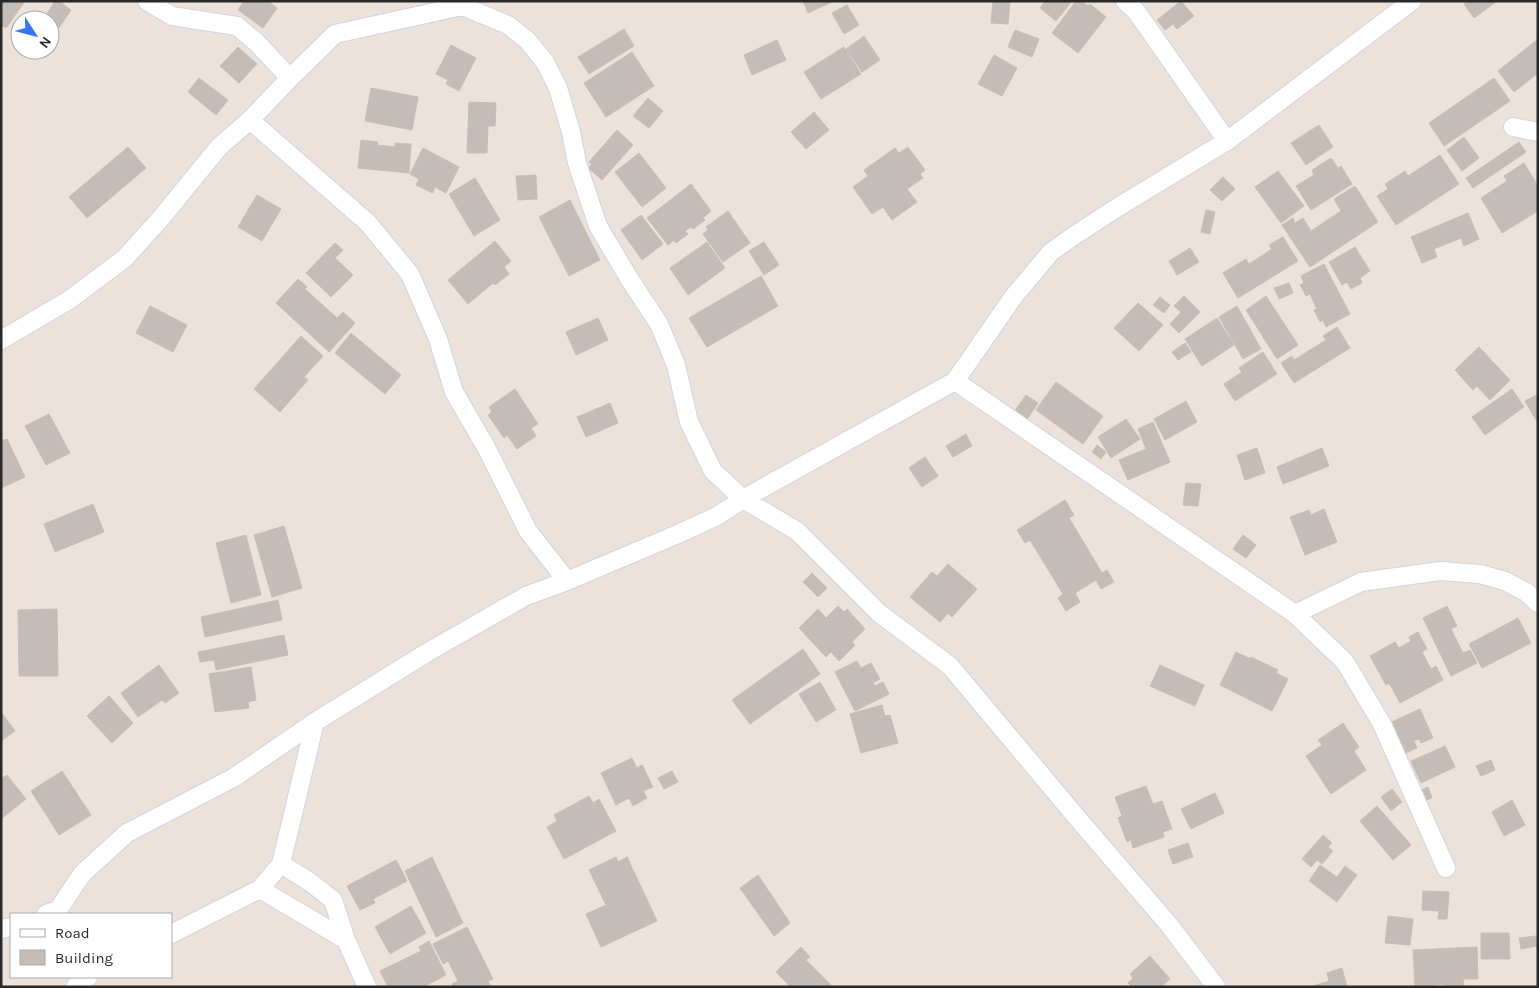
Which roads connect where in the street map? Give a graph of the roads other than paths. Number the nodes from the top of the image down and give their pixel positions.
1 (147, 1) edge
2 (1125, 1) edge
3 (1412, 1) edge
4 (460, 4) edge
5 (290, 78) junction
6 (250, 120) junction
7 (1513, 127) dead end
8 (1538, 132) edge
9 (1227, 141) junction
10 (1, 340) edge
11 (955, 381) junction
12 (743, 499) junction
13 (567, 581) junction
14 (1538, 603) edge
15 (1295, 614) junction
16 (315, 722) junction
17 (281, 864) junction
18 (1446, 868) dead end
19 (260, 889) junction
20 (55, 913) edge
21 (172, 933) edge
22 (346, 940) junction
23 (367, 987) edge
24 (1216, 987) edge

1 - 5 street
2 - 9 street
3 - 9 street
4 - 5 street
4 - 12 street
5 - 6 street
6 - 10 street
6 - 13 street
7 - 8 street
9 - 11 street
11 - 12 street
11 - 15 street
12 - 13 street
12 - 24 street
13 - 16 street
14 - 15 street
15 - 18 street
16 - 17 street
16 - 20 street
17 - 19 street
17 - 22 street
19 - 21 street
19 - 22 street
22 - 23 street

